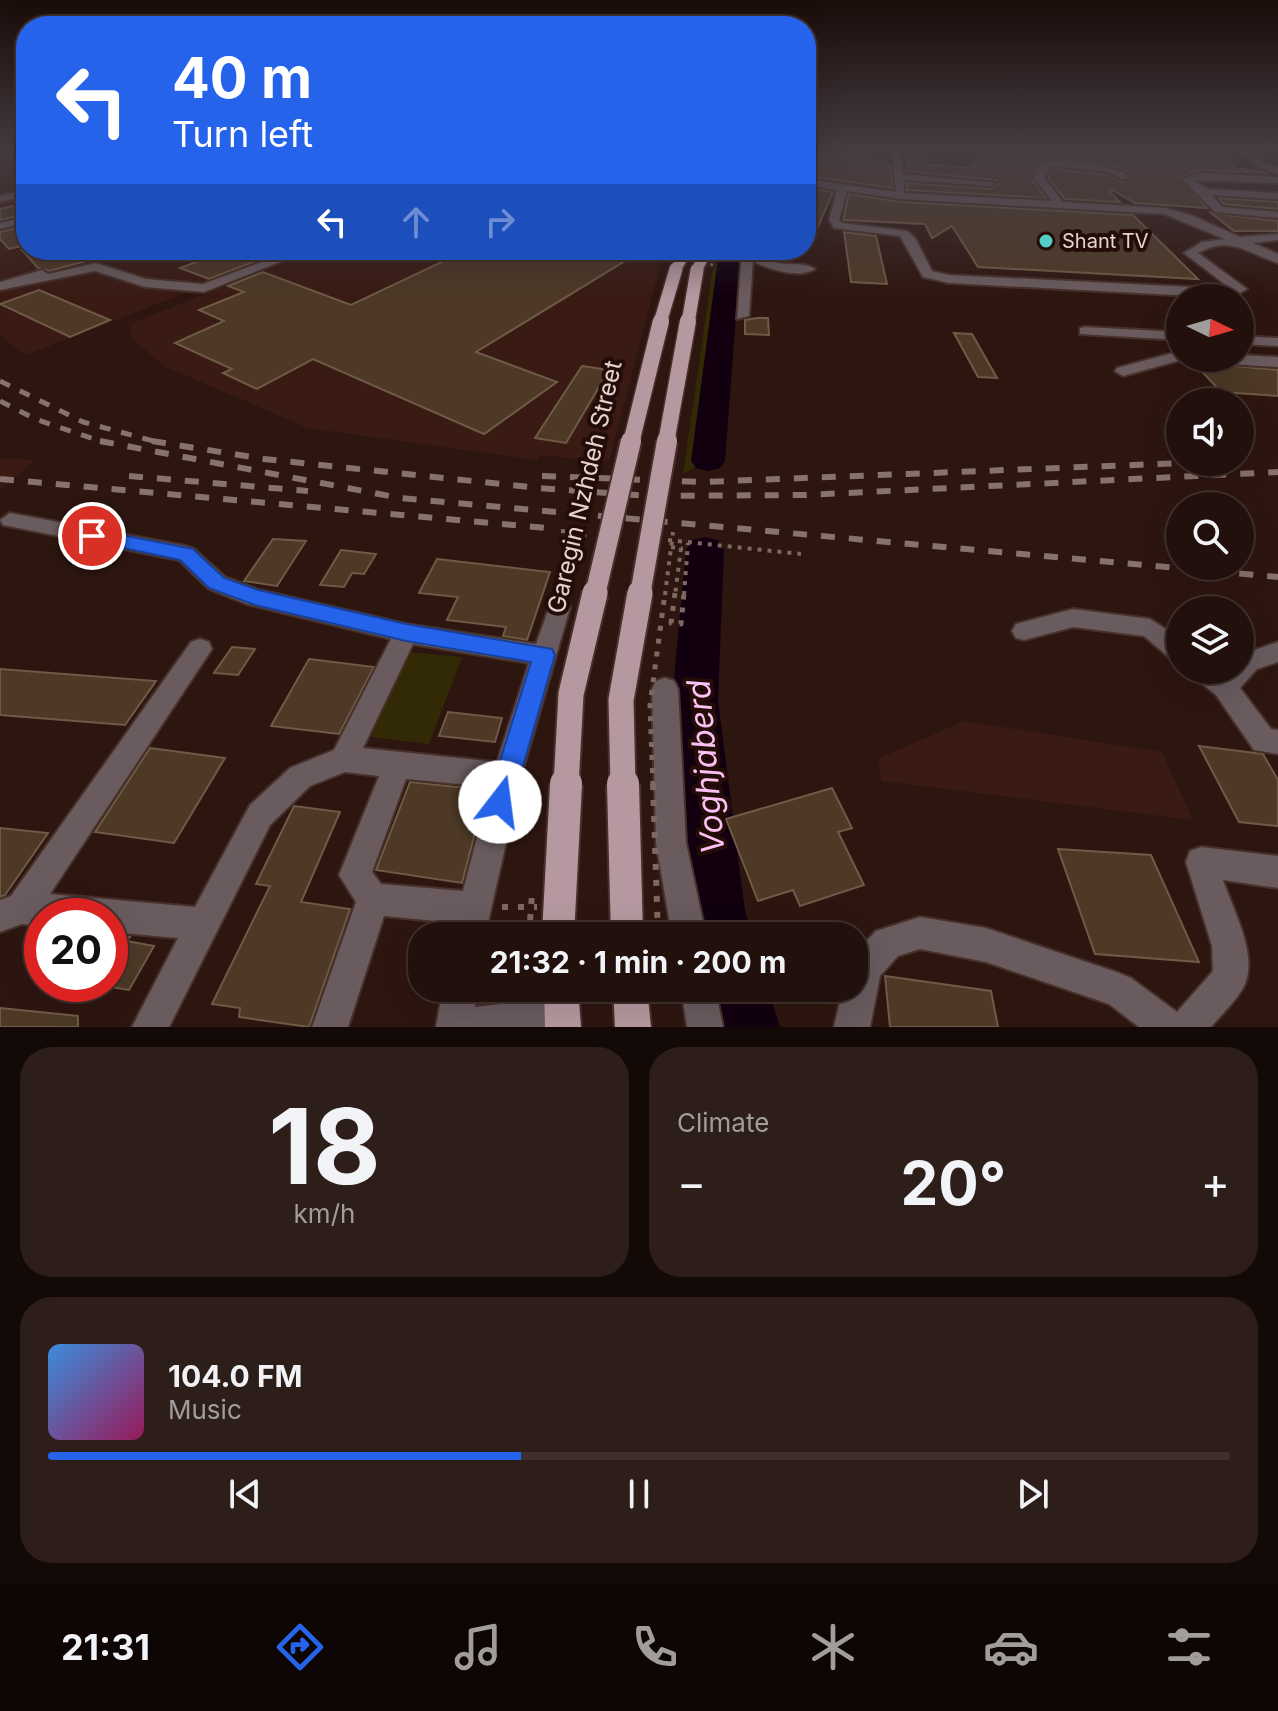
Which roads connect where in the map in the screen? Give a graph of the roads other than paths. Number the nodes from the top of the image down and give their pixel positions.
1 (839, 200) edge
2 (970, 200) edge
3 (1056, 200) edge
4 (1211, 200) edge
5 (1060, 205) junction
6 (1278, 215) edge
7 (1278, 237) edge
8 (1236, 239) junction
9 (96, 260) edge
10 (278, 260) edge
11 (747, 260) edge
12 (761, 260) edge
13 (1278, 261) edge
14 (695, 262) edge
15 (809, 269) dead end
16 (1277, 274) edge
17 (31, 281) dead end
18 (0, 286) edge
19 (742, 316) dead end
20 (1085, 331) dead end
21 (1166, 335) edge
22 (1254, 341) edge
23 (1278, 342) edge
24 (1166, 360) edge
25 (1254, 360) edge
26 (1278, 362) edge
27 (1123, 371) dead end
28 (10, 520) dead end
29 (559, 608) road end
30 (1024, 631) dead end
31 (406, 633) junction
32 (1166, 641) edge
33 (200, 649) dead end
34 (1278, 652) edge
35 (544, 655) junction
36 (1221, 684) edge
37 (1225, 687) junction
38 (665, 689) dead end
39 (1278, 742) edge
40 (344, 759) junction
41 (397, 765) junction
42 (507, 776) junction
43 (1278, 872) edge
44 (373, 899) junction
45 (11, 912) edge
46 (470, 922) edge
47 (559, 922) edge
48 (627, 922) edge
49 (686, 922) edge
50 (202, 924) junction
51 (459, 1002) edge
52 (556, 1002) edge
53 (631, 1002) edge
54 (701, 1002) edge
55 (550, 1022) edge
56 (150, 1027) edge
57 (330, 1027) edge
58 (457, 1027) edge
59 (633, 1027) edge
60 (705, 1027) edge
61 (852, 1027) edge
62 (1168, 1027) edge
63 (1188, 1027) edge

1 - 8 street
2 - 5 street
3 - 5 street
4 - 6 street
5 - 8 street
7 - 8 street
8 - 13 street
9 - 18 street
10 - 17 street
11 - 19 street
12 - 15 street
13 - 16 street
14 - 47 main road, Garegin Nzhdeh Street, bridge
14 - 48 main road, bridge
20 - 21 street
22 - 23 street
24 - 27 street
25 - 26 street
28 - 31 street
29 - 35 street
30 - 32 street
31 - 35 street
31 - 40 street
33 - 45 street
34 - 37 street
35 - 42 street
36 - 37 street
37 - 39 street
38 - 49 street
40 - 41 street
40 - 50 street
41 - 42 street
41 - 44 street
42 - 46 street
43 - 63 street
44 - 46 street
44 - 57 street
45 - 50 street
50 - 56 street
51 - 58 street
52 - 55 main road
53 - 59 main road
54 - 60 street
55 - 58 street
61 - 62 street

